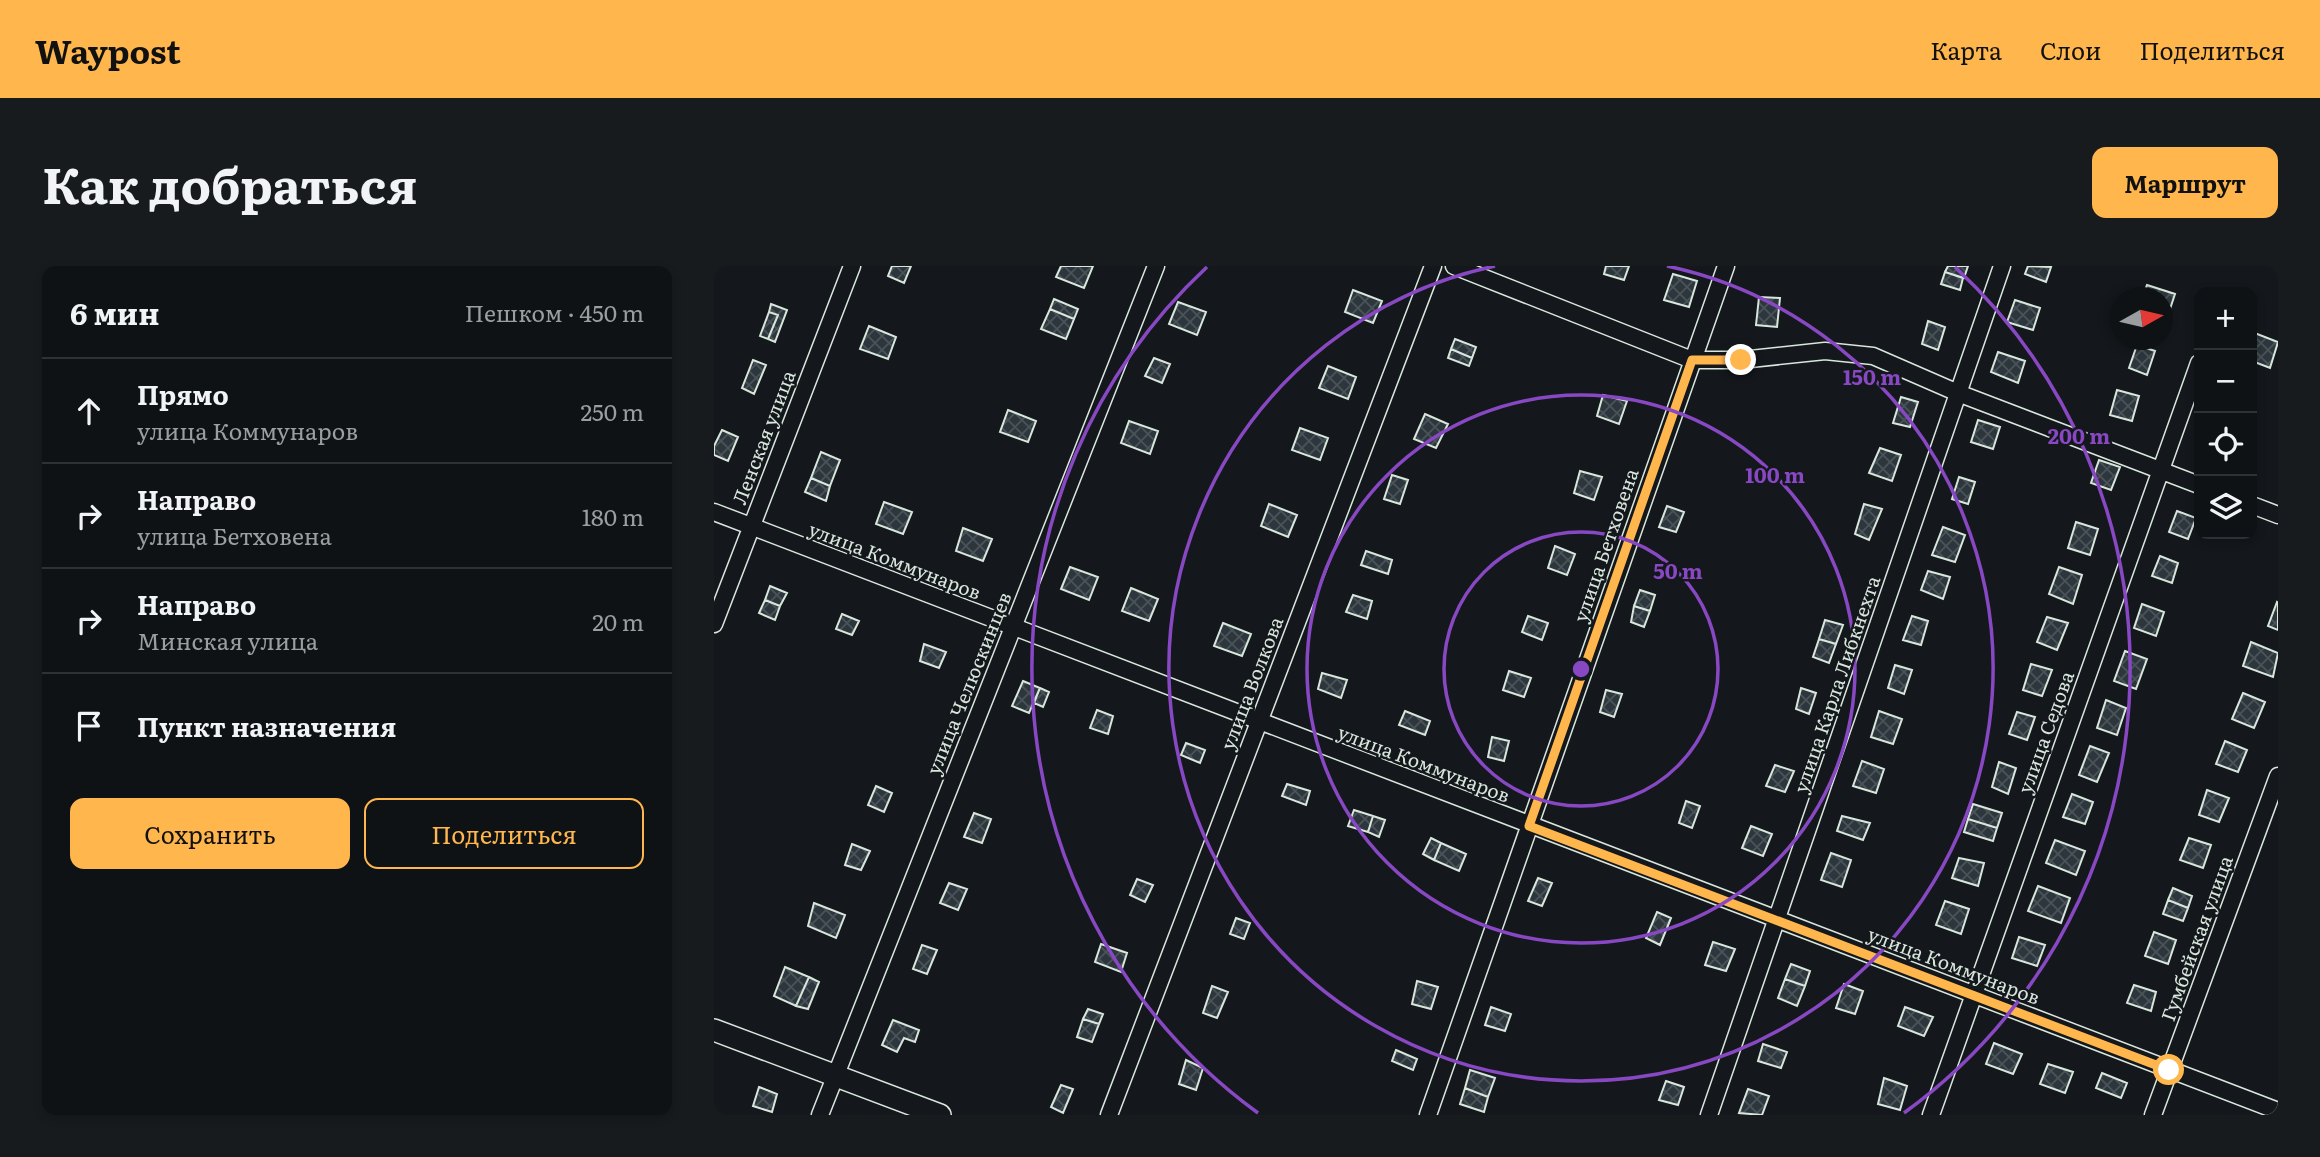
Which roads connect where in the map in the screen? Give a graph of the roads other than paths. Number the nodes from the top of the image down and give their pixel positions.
1 (852, 266) edge
2 (1156, 266) edge
3 (1433, 266) edge
4 (1454, 266) edge
5 (1726, 266) edge
6 (2002, 266) edge
7 (1692, 360) junction
8 (2194, 377) edge
9 (1958, 393) junction
10 (2161, 470) junction
11 (2194, 483) edge
12 (2257, 507) edge
13 (714, 512) edge
14 (2278, 515) edge
15 (751, 526) junction
16 (714, 624) edge
17 (1012, 629) junction
18 (1259, 722) junction
19 (2278, 776) edge
20 (1529, 826) junction
21 (1777, 920) junction
22 (1974, 995) junction
23 (714, 1030) edge
24 (2169, 1070) junction
25 (835, 1077) junction
26 (2278, 1111) edge
27 (820, 1115) edge
28 (940, 1115) edge
29 (1109, 1115) edge
30 (1428, 1115) edge
31 (1709, 1115) edge
32 (1931, 1115) edge
33 (2153, 1115) edge

1 - 15 street, Ленская улица
2 - 17 street, улица Челюскинцев
3 - 18 street, улица Волкова
4 - 7 street
5 - 7 street, улица Бетховена
6 - 9 street, улица Карла Либкнехта
7 - 9 street
7 - 20 street, улица Бетховена
8 - 10 street, улица Седова
9 - 10 street
9 - 21 street, улица Карла Либкнехта
10 - 11 street
10 - 22 street, улица Седова
12 - 14 street
13 - 15 street, улица Коммунаров
15 - 16 street, Ленская улица
15 - 17 street, улица Коммунаров
17 - 18 street, улица Коммунаров
17 - 25 street, улица Челюскинцев
18 - 20 street, улица Коммунаров
18 - 29 street, улица Волкова
19 - 24 street, Гумбейская улица
20 - 21 street, улица Коммунаров
20 - 30 street, улица Бетховена
21 - 22 street, улица Коммунаров
21 - 31 street, улица Карла Либкнехта
22 - 24 street, улица Коммунаров
22 - 32 street, улица Седова
23 - 25 street
24 - 26 street, улица Коммунаров
24 - 33 street, Гумбейская улица
25 - 27 street, улица Челюскинцев
25 - 28 street

